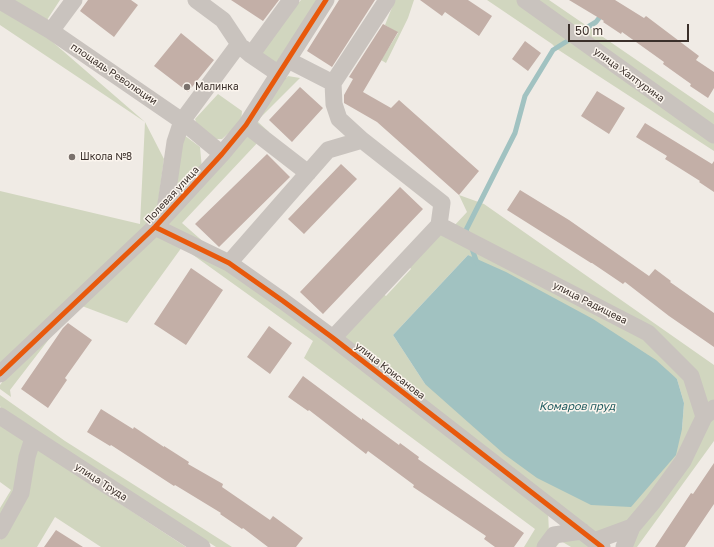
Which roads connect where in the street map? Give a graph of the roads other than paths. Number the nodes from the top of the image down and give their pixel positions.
1 (74, 0) edge
2 (196, 0) edge
3 (291, 0) edge
4 (326, 0) edge
5 (387, 0) edge
6 (525, 0) edge
7 (0, 1) edge
8 (51, 31) junction
9 (245, 49) junction
10 (283, 67) junction
11 (333, 82) junction
12 (182, 121) junction
13 (246, 125) junction
14 (714, 135) edge
15 (362, 140) junction
16 (222, 154) junction
17 (308, 173) junction
18 (160, 222) junction
19 (439, 225) junction
20 (230, 263) junction
21 (333, 338) junction
22 (0, 374) edge
23 (709, 412) edge
24 (0, 416) edge
25 (33, 438) junction
26 (554, 509) junction
27 (632, 527) junction
28 (0, 531) edge
29 (593, 540) edge
30 (549, 541) edge
31 (202, 547) edge
32 (624, 547) edge

1 - 8 street
2 - 9 street
3 - 9 street
4 - 10 street, Полевая улица
5 - 11 street
6 - 14 street, улица Халтурина
7 - 8 street, площадь Революции
8 - 12 street, площадь Революции
9 - 10 street
9 - 12 street
10 - 11 street
10 - 13 street, Полевая улица
11 - 15 street
12 - 16 street, площадь Революции
12 - 18 street
13 - 16 street, Полевая улица
13 - 17 street
15 - 17 street
15 - 19 street
16 - 18 street, Полевая улица
17 - 20 street
18 - 20 street, улица Крисанова
18 - 22 street, Полевая улица
19 - 21 street
19 - 23 street, улица Радищева
20 - 21 street, улица Крисанова
21 - 26 street, улица Крисанова
23 - 27 street, улица Радищева
24 - 25 street, улица Труда
25 - 28 street
25 - 31 street, улица Труда
26 - 29 street, улица Крисанова
26 - 30 street
27 - 29 street, улица Радищева
27 - 32 street
29 - 30 street, улица Радищева

